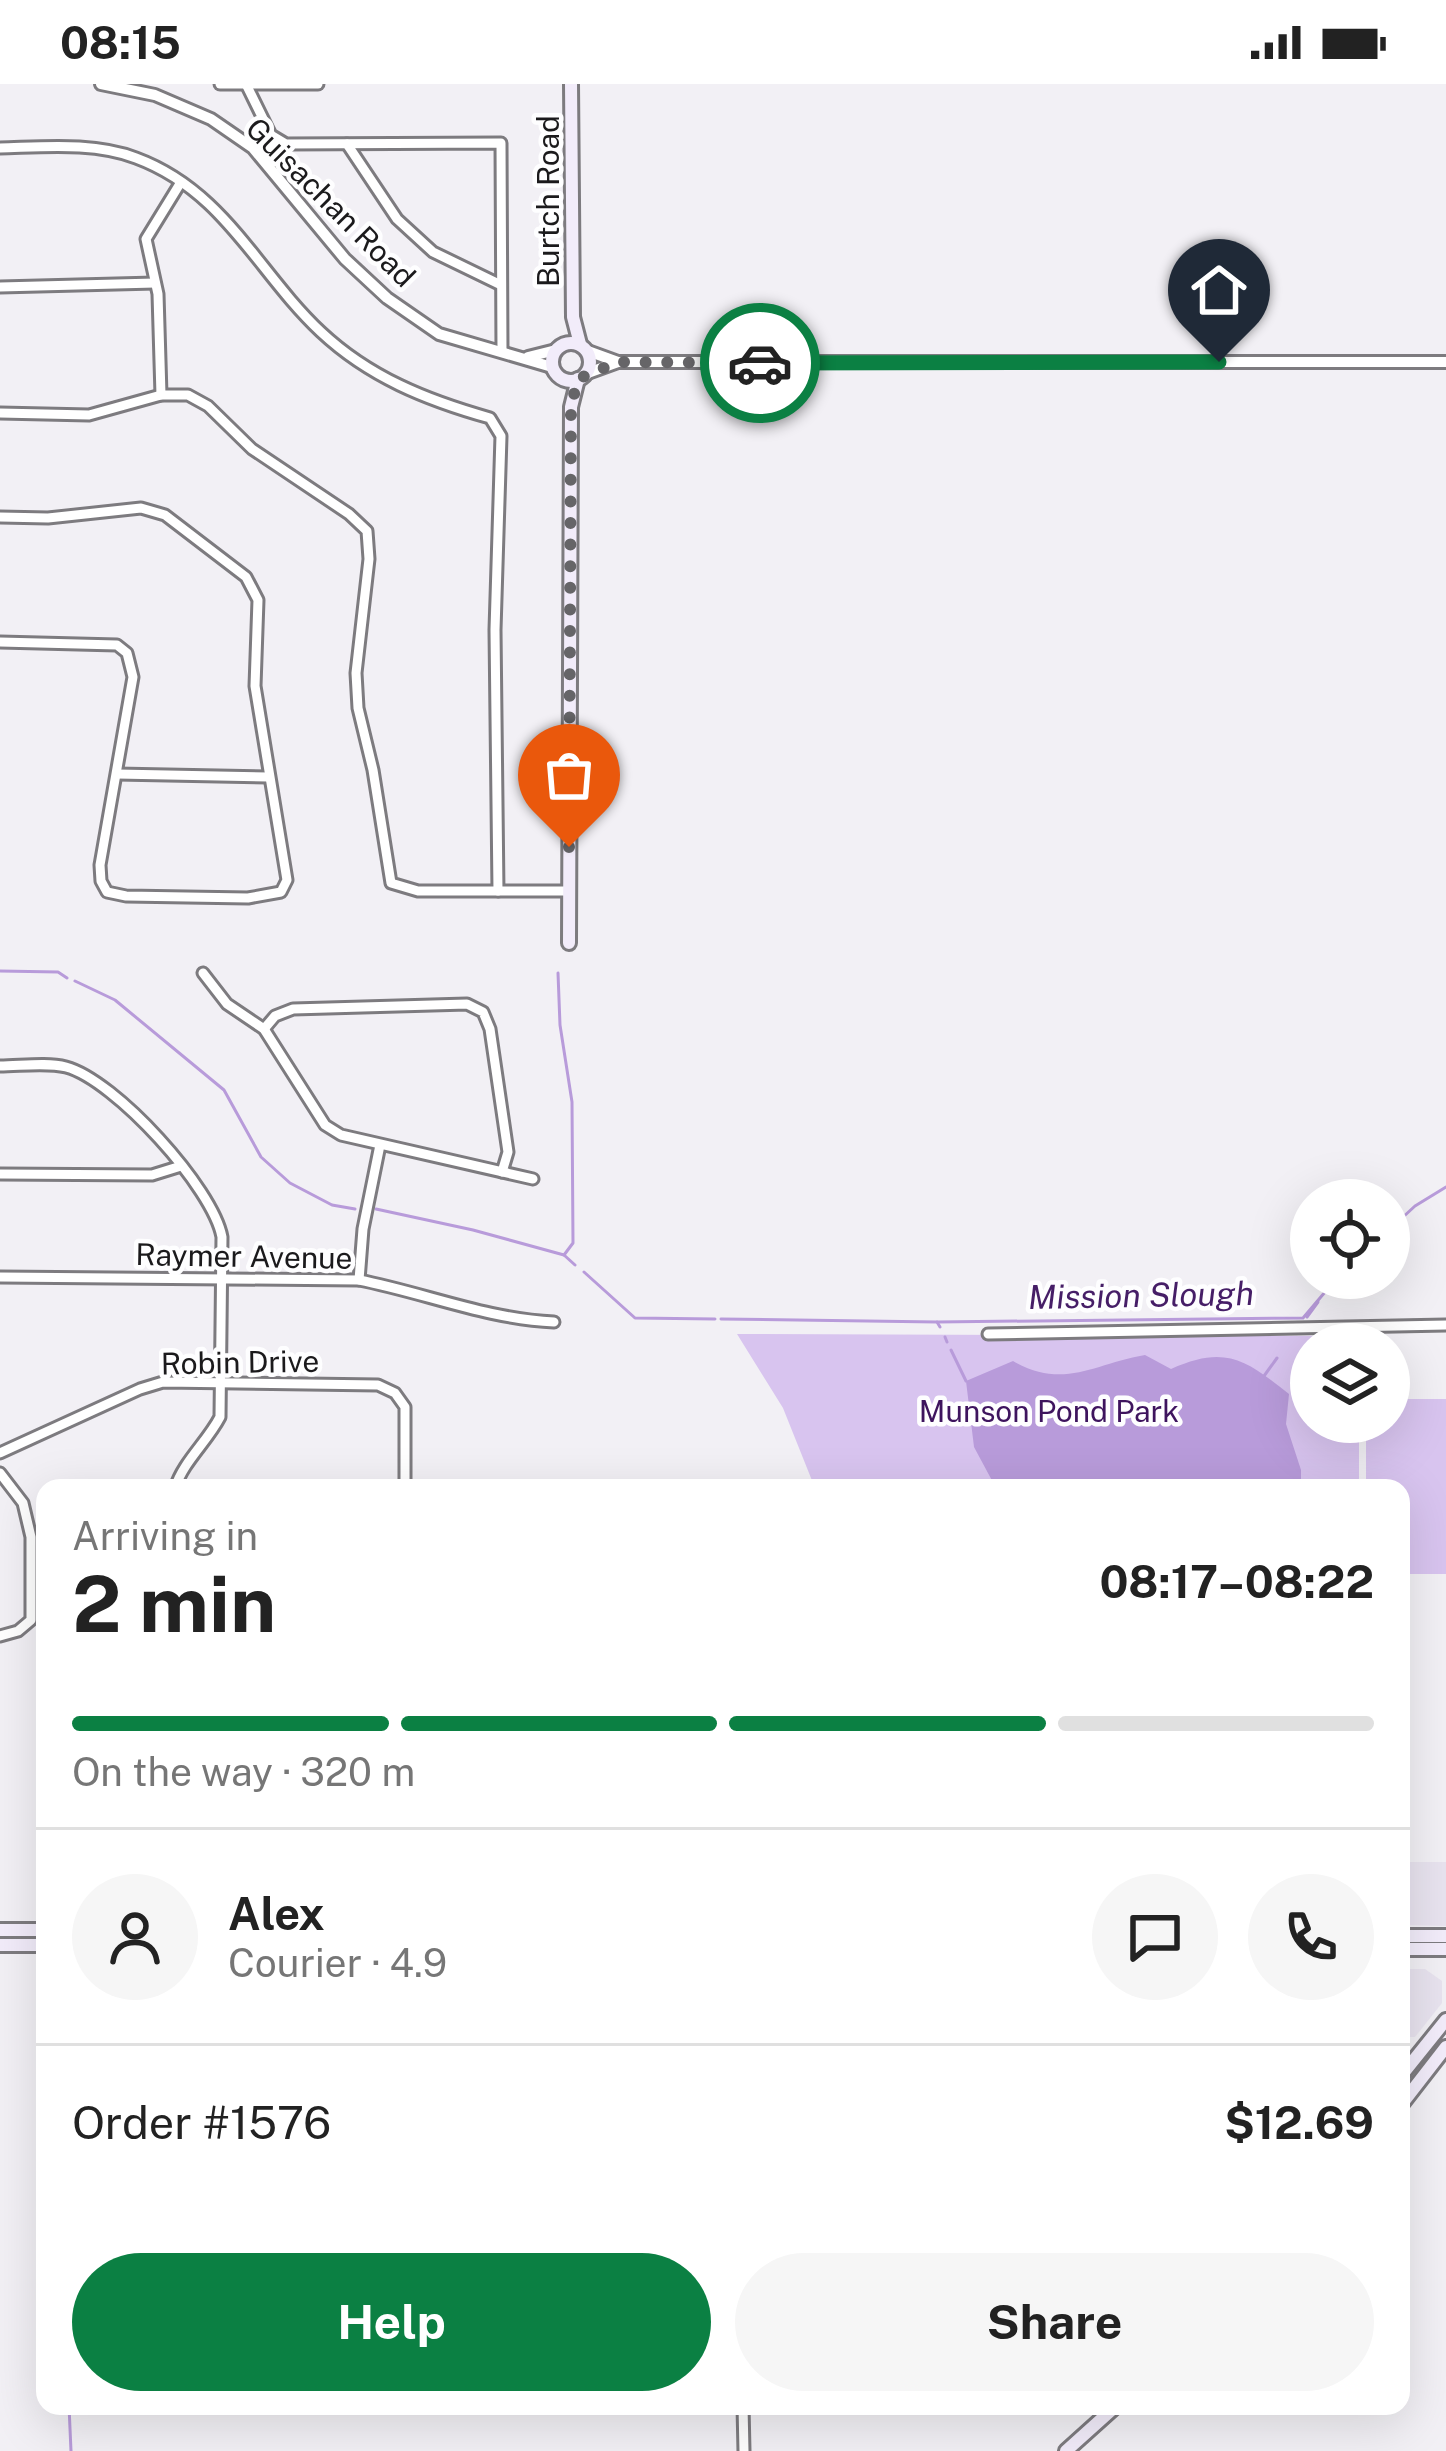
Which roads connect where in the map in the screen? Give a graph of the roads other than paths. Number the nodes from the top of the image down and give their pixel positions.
1 (101, 84) edge
2 (220, 84) edge
3 (246, 84) edge
4 (318, 84) edge
5 (571, 84) edge
6 (347, 143) junction
7 (0, 148) edge
8 (181, 182) junction
9 (155, 283) junction
10 (501, 285) junction
11 (0, 286) edge
12 (573, 317) junction
13 (583, 347) junction
14 (558, 348) junction
15 (502, 352) junction
16 (525, 358) junction
17 (618, 362) junction
18 (1446, 362) edge
19 (557, 373) junction
20 (582, 376) junction
21 (161, 395) junction
22 (571, 406) junction
23 (0, 413) edge
24 (0, 518) edge
25 (0, 642) edge
26 (117, 774) junction
27 (268, 777) junction
28 (498, 891) junction
29 (569, 891) junction
30 (568, 943) dead end
31 (203, 973) dead end
32 (264, 1029) junction
33 (0, 1066) edge
34 (380, 1145) junction
35 (182, 1166) junction
36 (502, 1172) junction
37 (0, 1174) edge
38 (533, 1179) dead end
39 (0, 1276) edge
40 (221, 1280) junction
41 (359, 1280) junction
42 (554, 1322) dead end
43 (1446, 1325) edge
44 (988, 1334) dead end
45 (222, 1383) junction
46 (0, 1453) edge
47 (0, 1473) edge
48 (180, 1479) edge
49 (405, 1479) edge
50 (31, 1619) junction
51 (36, 1621) edge
52 (0, 1636) edge
53 (0, 1930) edge
54 (36, 1930) edge
55 (1410, 1936) edge
56 (1446, 1936) edge
57 (0, 1945) edge
58 (36, 1945) edge
59 (1410, 1949) edge
60 (1442, 1951) edge
61 (1446, 2020) edge
62 (1446, 2047) edge
63 (1410, 2065) edge
64 (1410, 2093) edge
65 (743, 2415) edge
66 (1106, 2415) edge
67 (744, 2451) edge
68 (1066, 2451) edge

1 - 15 street, Guisachan Road
2 - 3 street
3 - 4 street
3 - 6 street
5 - 12 main road, Burtch Road
6 - 10 street
6 - 10 street
7 - 8 street
8 - 9 street
8 - 28 street
9 - 11 street
9 - 21 street
10 - 15 street
12 - 13 main road, Burtch Road
12 - 14 main road, Burtch Road
13 - 14 main road
13 - 17 street
13 - 20 main road
14 - 16 street, Guisachan Road
14 - 19 main road
15 - 16 street, Guisachan Road
16 - 19 street, Guisachan Road
17 - 18 street
17 - 20 street
19 - 20 main road
19 - 22 main road
20 - 22 main road
21 - 23 street
21 - 28 street
22 - 29 main road
24 - 27 street
25 - 26 street
26 - 27 street
26 - 27 street
28 - 29 street
29 - 30 main road
31 - 32 street
32 - 34 street
32 - 36 street
33 - 35 street
34 - 36 street
34 - 41 street
35 - 37 street
35 - 40 street
36 - 38 street
39 - 40 street, Raymer Avenue
40 - 41 street, Raymer Avenue
40 - 45 street
41 - 42 street, Raymer Avenue
43 - 44 street
45 - 46 street, Robin Drive
45 - 48 street
45 - 49 street, Robin Drive
47 - 50 street
50 - 51 street
50 - 52 street
53 - 54 main road
55 - 56 main road
57 - 58 main road
59 - 60 main road
61 - 63 main road
62 - 64 main road
65 - 67 street
66 - 68 main road

